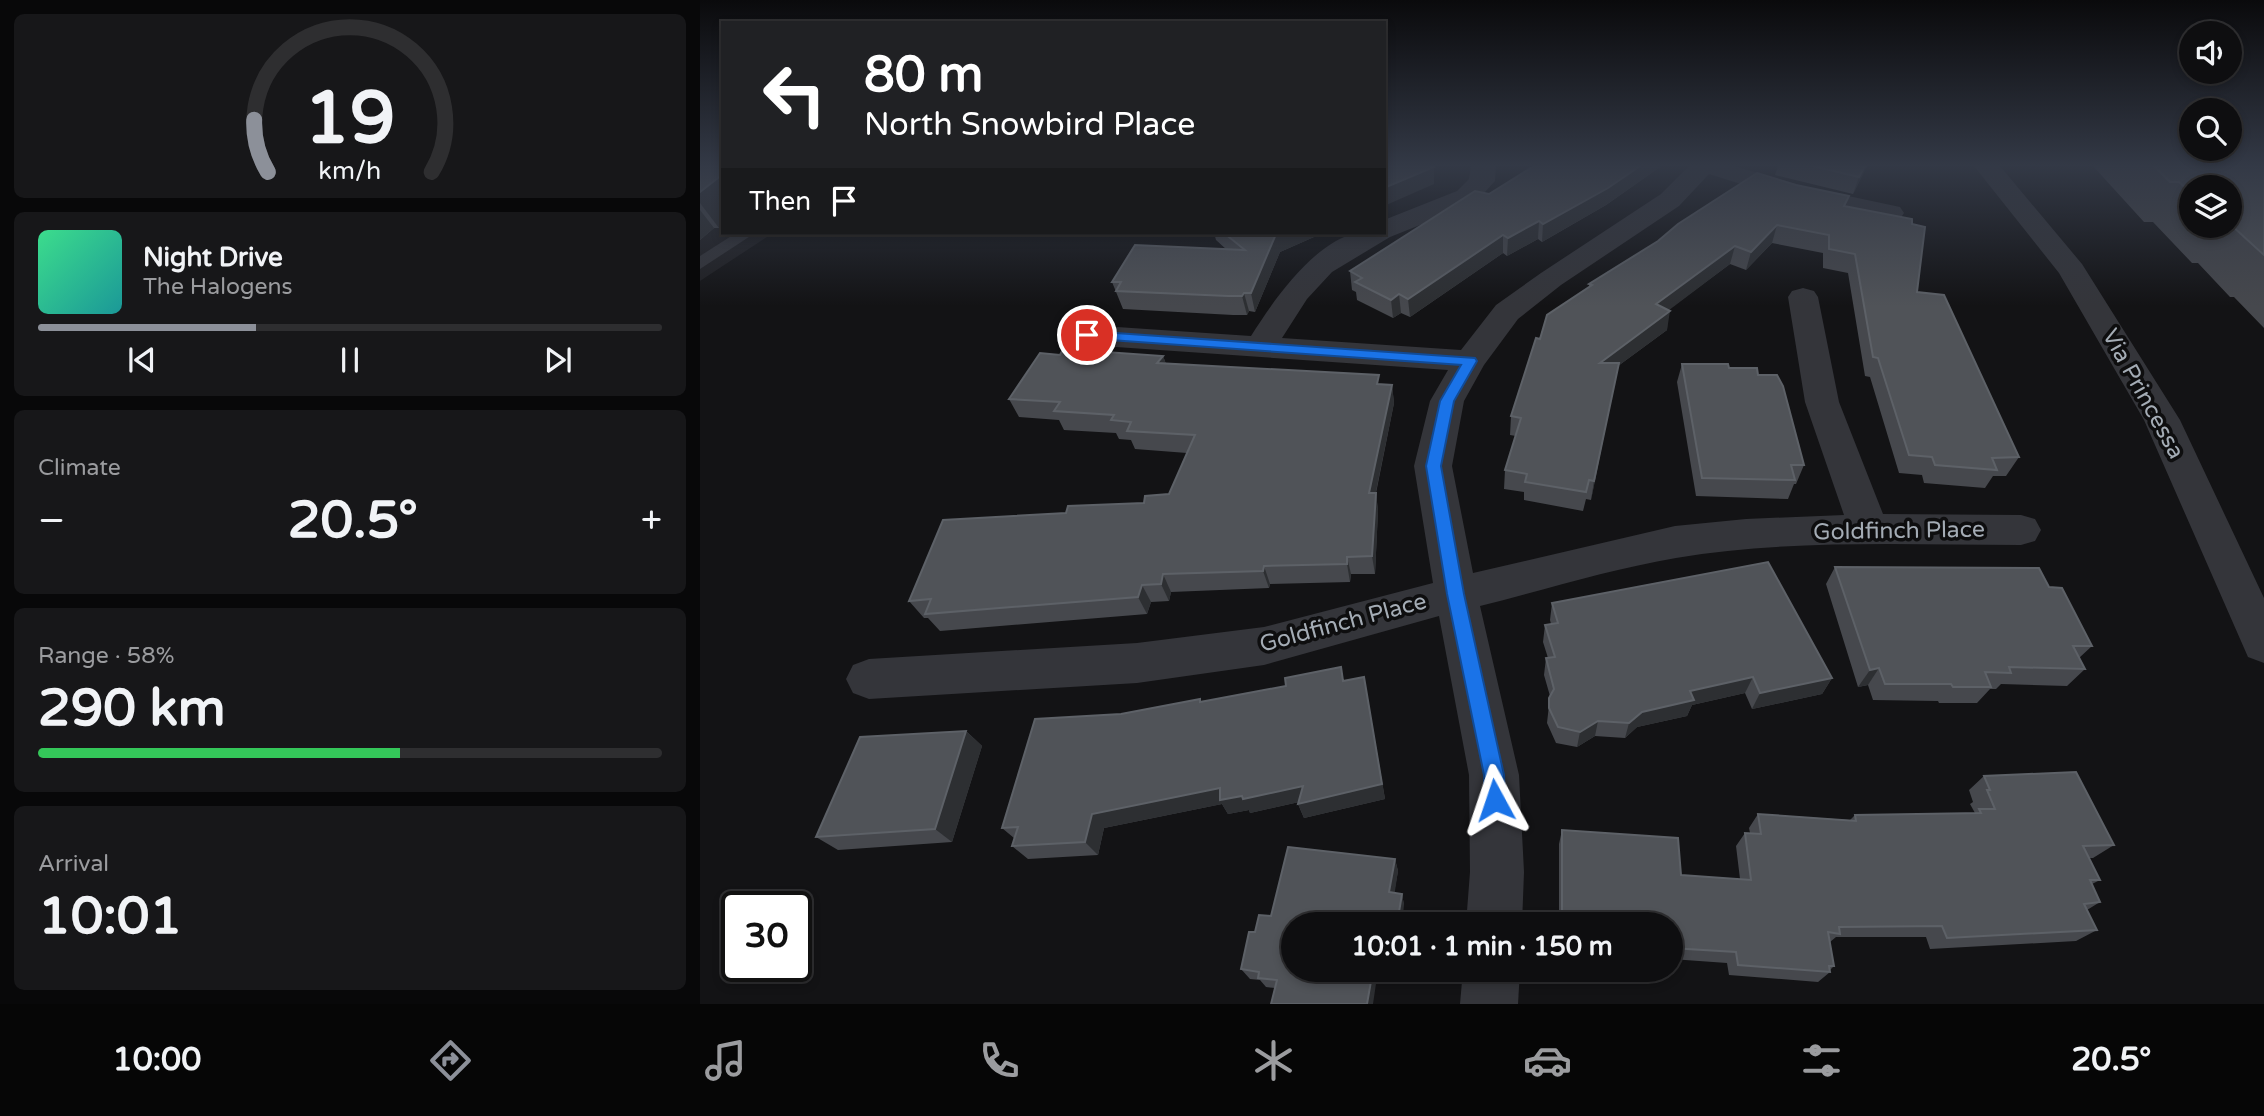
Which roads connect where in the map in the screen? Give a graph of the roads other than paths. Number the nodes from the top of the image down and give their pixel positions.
1 (1427, 213) edge
2 (1651, 213) edge
3 (2025, 213) edge
4 (1386, 229) edge
5 (744, 235) edge
6 (1374, 235) edge
7 (700, 264) edge
8 (1803, 297) dead end
9 (1087, 335) dead end
10 (1259, 347) junction
11 (1470, 361) junction
12 (1869, 530) junction
13 (2021, 530) dead end
14 (1456, 594) junction
15 (2264, 644) edge
16 (869, 679) dead end
17 (1495, 912) edge
18 (1491, 982) edge
19 (1489, 1004) edge

1 - 4 street
2 - 11 street
3 - 15 street, Via Princessa
5 - 7 lane
6 - 10 street
8 - 12 street
9 - 10 street
10 - 11 street
11 - 14 street
12 - 13 street, Goldfinch Place
12 - 14 street, Goldfinch Place
14 - 16 street, Goldfinch Place
14 - 17 street
18 - 19 street

